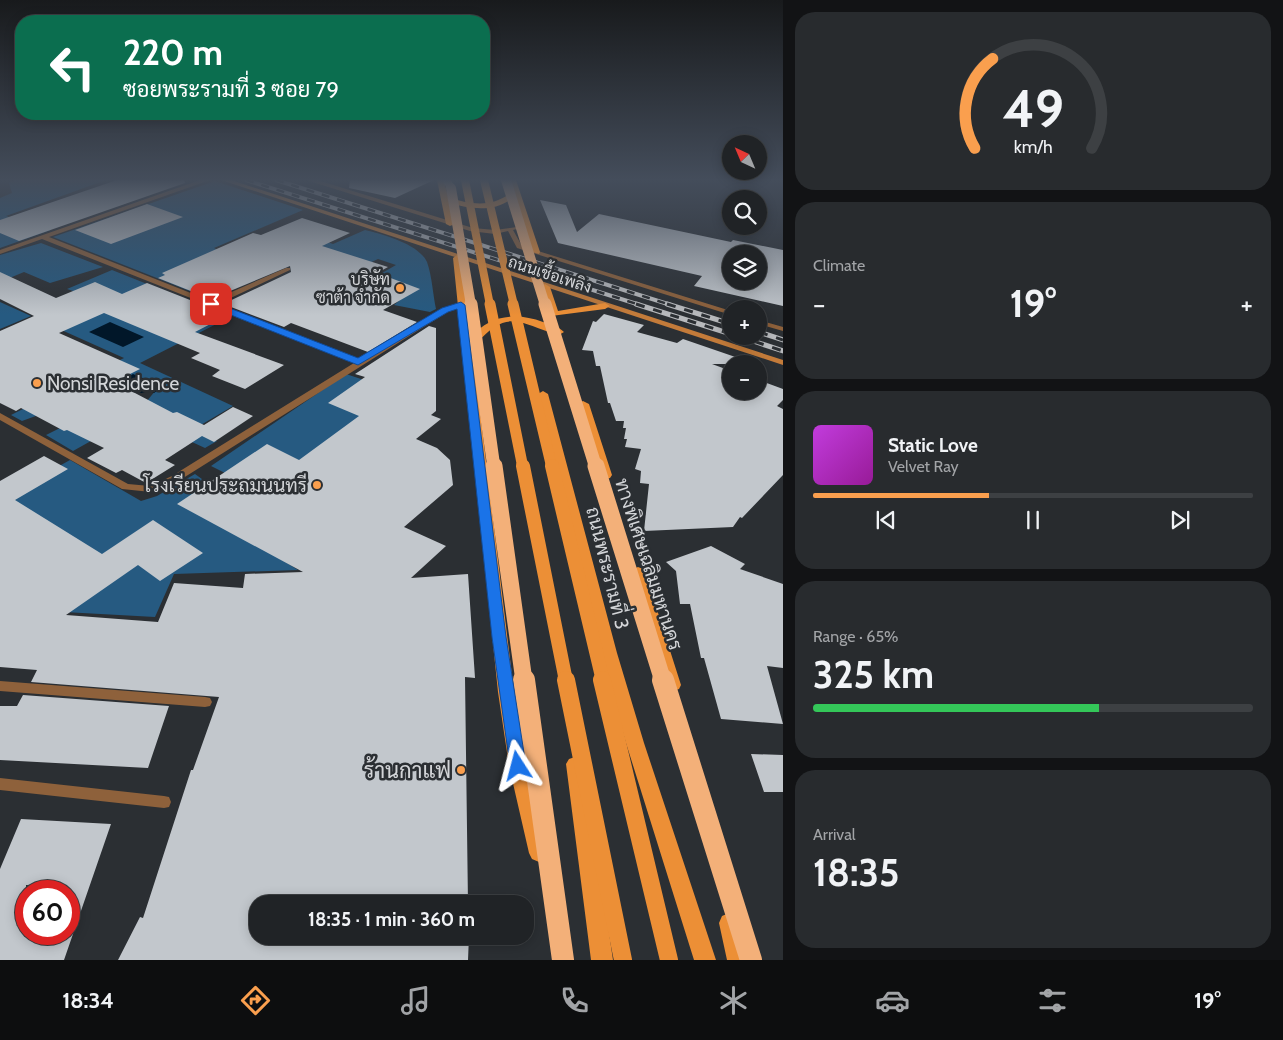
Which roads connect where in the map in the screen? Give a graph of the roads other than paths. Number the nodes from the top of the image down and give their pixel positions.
1 (526, 224) edge
2 (77, 225) edge
3 (358, 225) edge
4 (453, 225) edge
5 (459, 225) edge
6 (461, 225) edge
7 (464, 225) edge
8 (497, 225) edge
9 (498, 225) edge
10 (520, 225) edge
11 (524, 225) edge
12 (510, 230) junction
13 (42, 237) junction
14 (0, 252) edge
15 (536, 252) junction
16 (457, 258) junction
17 (288, 269) dead end
18 (545, 287) junction
19 (211, 304) junction
20 (461, 305) junction
21 (605, 306) junction
22 (722, 310) edge
23 (554, 314) junction
24 (767, 324) edge
25 (783, 329) edge
26 (559, 332) junction
27 (466, 350) junction
28 (358, 362) junction
29 (783, 363) edge
30 (0, 416) edge
31 (0, 686) edge
32 (205, 702) dead end
33 (0, 784) edge
34 (164, 802) dead end
35 (564, 960) edge
36 (602, 960) edge
37 (623, 960) edge
38 (669, 960) edge
39 (705, 960) edge
40 (738, 960) edge
41 (751, 960) edge

1 - 15 main road
2 - 13 street
3 - 16 street, ถนนเชื้อเพลิง
4 - 12 street, ถนนเชื้อเพลิง
5 - 35 highway, bridge
6 - 37 main road, bridge
7 - 36 main road, bridge
8 - 38 main road, ถนนพระรามที่ 3, bridge
9 - 39 main road, ถนนพระรามที่ 3
10 - 41 highway, ทางพิเศษเฉลิมมหานคร, bridge
11 - 12 street, ถนนเชื้อเพลิง
12 - 15 street
13 - 14 street
13 - 19 street
15 - 22 street
16 - 18 street, ถนนเชื้อเพลิง
16 - 20 main road
17 - 19 street
18 - 21 street, ถนนเชื้อเพลิง
18 - 23 main road, ถนนพระรามที่ 3
19 - 28 street
20 - 27 main road
20 - 28 street
21 - 23 main road
21 - 29 street, ถนนเชื้อเพลิง
23 - 26 main road, ถนนพระรามที่ 3
24 - 25 street
26 - 27 main road
26 - 40 main road, ถนนพระรามที่ 3
27 - 35 main road
28 - 30 street
31 - 32 street
33 - 34 street

